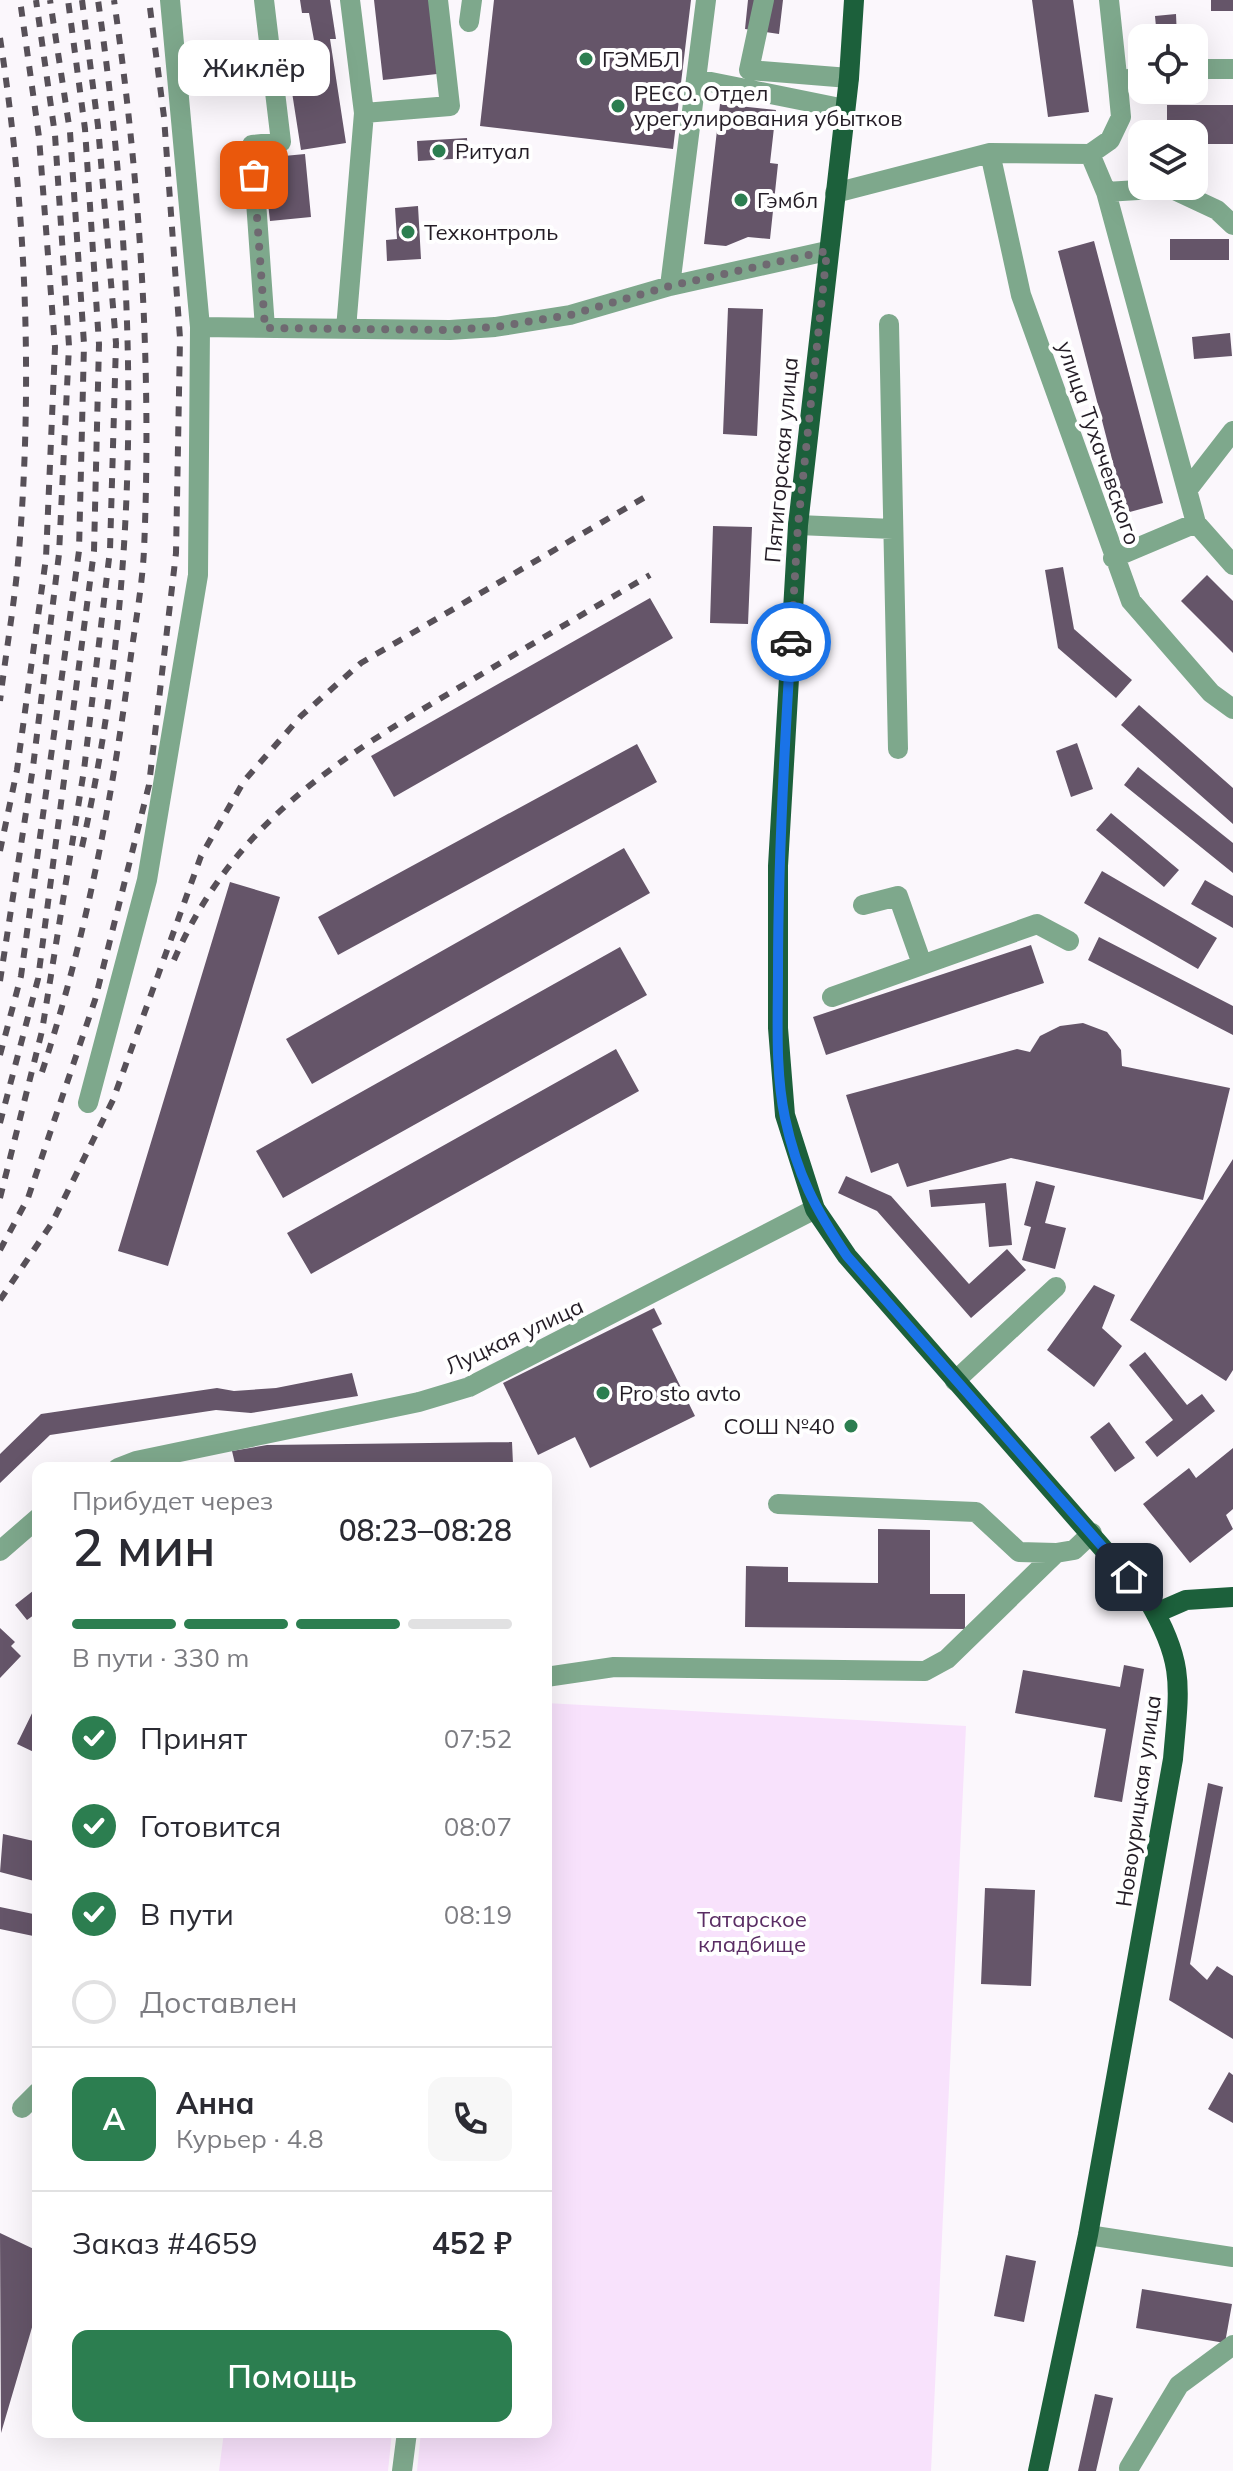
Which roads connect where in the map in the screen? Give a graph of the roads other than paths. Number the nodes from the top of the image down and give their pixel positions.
1 (170, 0) edge
2 (264, 0) edge
3 (350, 0) edge
4 (438, 0) edge
5 (472, 0) edge
6 (706, 0) edge
7 (764, 0) edge
8 (854, 0) edge
9 (1109, 0) edge
10 (469, 22) dead end
11 (1208, 69) edge
12 (1233, 69) edge
13 (849, 78) junction
14 (696, 79) junction
15 (1128, 80) edge
16 (1118, 85) junction
17 (845, 109) junction
18 (364, 113) junction
19 (990, 153) junction
20 (1090, 154) junction
21 (1106, 192) junction
22 (835, 193) junction
23 (1233, 225) edge
24 (827, 251) junction
25 (670, 286) junction
26 (889, 324) dead end
27 (200, 327) junction
28 (265, 328) junction
29 (346, 329) junction
30 (1233, 431) edge
31 (1188, 489) junction
32 (1196, 523) junction
33 (798, 525) junction
34 (893, 529) junction
35 (1113, 558) junction
36 (1233, 565) edge
37 (1233, 709) edge
38 (898, 749) dead end
39 (863, 905) dead end
40 (1069, 941) dead end
41 (922, 964) junction
42 (832, 997) dead end
43 (88, 1103) dead end
44 (815, 1209) junction
45 (1056, 1287) dead end
46 (955, 1381) junction
47 (133, 1462) edge
48 (778, 1504) dead end
49 (32, 1523) edge
50 (1092, 1533) junction
51 (0, 1551) edge
52 (1056, 1553) junction
53 (1233, 1597) edge
54 (1156, 1613) junction
55 (552, 1676) edge
56 (32, 2098) edge
57 (22, 2108) dead end
58 (1088, 2235) junction
59 (1233, 2257) edge
60 (1233, 2345) edge
61 (406, 2438) edge
62 (1129, 2468) dead end
63 (402, 2471) edge
64 (1038, 2471) edge

1 - 27 street
2 - 28 street
3 - 18 street
4 - 18 street
5 - 10 street
6 - 14 street
7 - 13 street
8 - 13 main road, Пятигорская улица
9 - 16 street
11 - 12 street
13 - 17 main road, Пятигорская улица
14 - 17 street
14 - 25 street
15 - 16 street
16 - 20 street
17 - 22 main road, Пятигорская улица
18 - 29 street
19 - 20 street
19 - 22 street
19 - 35 street, улица Тухачевского
20 - 21 street
21 - 23 street
21 - 31 street
22 - 24 main road, Пятигорская улица
24 - 25 street
24 - 33 main road, Пятигорская улица
25 - 29 street
26 - 34 street
27 - 28 street
27 - 43 street
28 - 29 street
30 - 31 street
31 - 32 street
32 - 35 street
32 - 36 street
33 - 34 street
33 - 44 main road, Пятигорская улица
34 - 38 street
35 - 37 street, улица Тухачевского
39 - 41 street
40 - 41 street
41 - 42 street
44 - 46 main road, Новоурицкая улица
44 - 47 street, Луцкая улица
45 - 46 street
46 - 50 main road, Новоурицкая улица
48 - 52 street
49 - 51 street
50 - 52 street
50 - 54 main road, Новоурицкая улица
52 - 55 street
53 - 54 main road
54 - 58 main road, Новоурицкая улица
56 - 57 street
58 - 59 street
58 - 64 main road, Новоурицкая улица
60 - 62 street
61 - 63 street

